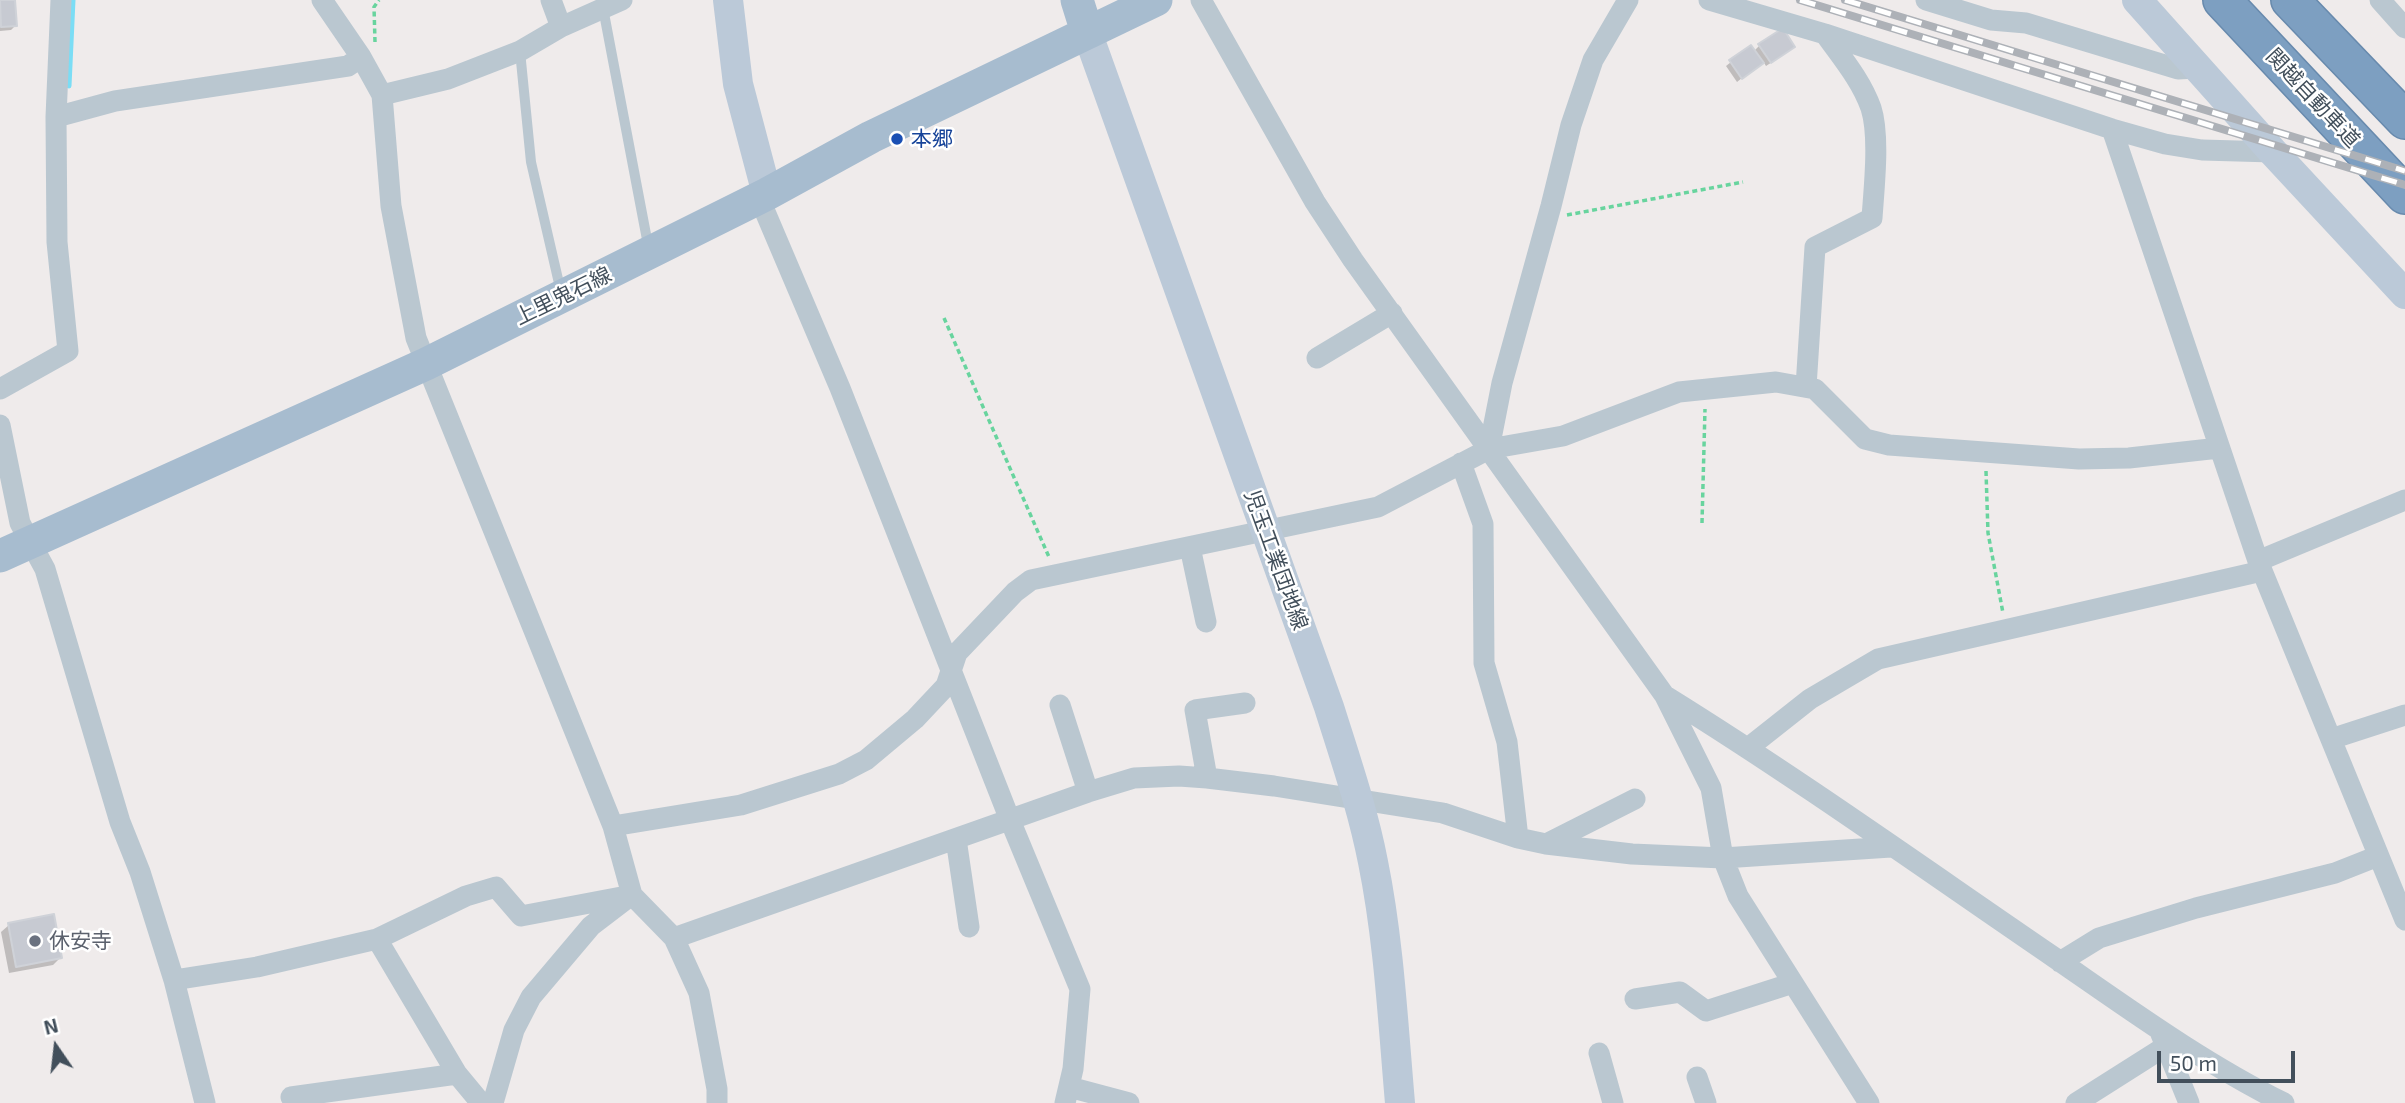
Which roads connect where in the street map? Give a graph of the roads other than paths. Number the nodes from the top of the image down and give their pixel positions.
1 (61, 0) edge
2 (322, 0) edge
3 (551, 0) edge
4 (727, 0) edge
5 (1077, 0) edge
6 (1156, 0) edge
7 (1200, 0) edge
8 (1628, 0) edge
9 (1709, 0) edge
10 (1926, 0) edge
11 (2137, 0) edge
12 (2222, 0) edge
13 (2290, 0) edge
14 (2380, 0) edge
15 (613, 4) edge
16 (561, 27) junction
17 (2405, 28) edge
18 (1087, 32) junction
19 (1825, 34) junction
20 (520, 51) junction
21 (360, 57) junction
22 (2197, 68) junction
23 (382, 95) junction
24 (56, 117) junction
25 (2405, 120) edge
26 (2112, 130) junction
27 (2273, 152) junction
28 (767, 194) junction
29 (2405, 195) edge
30 (650, 253) junction
31 (2405, 294) edge
32 (562, 297) junction
33 (1392, 313) junction
34 (1317, 358) dead end
35 (426, 364) junction
36 (1806, 387) junction
37 (0, 389) edge
38 (0, 425) edge
39 (2219, 448) junction
40 (1489, 449) junction
41 (1461, 463) junction
42 (2405, 500) edge
43 (1265, 531) junction
44 (31, 542) junction
45 (1189, 547) junction
46 (0, 556) edge
47 (2260, 566) junction
48 (1206, 622) dead end
49 (951, 670) junction
50 (1665, 696) junction
51 (1245, 704) dead end
52 (1060, 705) dead end
53 (2405, 715) edge
54 (2331, 739) junction
55 (1748, 748) junction
56 (1207, 778) junction
57 (1088, 792) junction
58 (1358, 799) junction
59 (1635, 799) dead end
60 (1010, 820) junction
61 (613, 826) junction
62 (1518, 838) junction
63 (956, 839) junction
64 (1546, 844) junction
65 (1891, 846) junction
66 (2378, 856) junction
67 (1723, 858) junction
68 (632, 895) junction
69 (2405, 920) edge
70 (968, 927) dead end
71 (674, 938) junction
72 (377, 939) junction
73 (2060, 962) junction
74 (174, 979) junction
75 (1793, 983) junction
76 (1635, 999) dead end
77 (2162, 1037) junction
78 (1599, 1053) dead end
79 (457, 1074) junction
80 (1697, 1077) dead end
81 (1067, 1095) edge
82 (291, 1097) dead end
83 (205, 1103) edge
84 (481, 1103) edge
85 (493, 1103) edge
86 (717, 1103) edge
87 (1129, 1103) edge
88 (1401, 1103) edge
89 (1613, 1103) edge
90 (1706, 1103) edge
91 (1869, 1103) edge
92 (2076, 1103) edge
93 (2189, 1103) edge
94 (2284, 1103) edge

1 - 24 street
2 - 21 street
3 - 16 street
4 - 28 street
5 - 18 main road
6 - 18 main road, 上里鬼石線
7 - 33 street
8 - 40 street
9 - 19 street
10 - 22 street
11 - 22 street
12 - 29 highway, 関越自動車道
13 - 25 highway
14 - 17 street
15 - 16 street
15 - 30 lane
16 - 20 street
18 - 28 main road, 上里鬼石線
18 - 43 street, 児玉工業団地線
19 - 26 street
19 - 36 street
20 - 23 street
20 - 32 lane
21 - 23 street
21 - 24 street
22 - 27 street
23 - 35 street
24 - 37 street
26 - 27 street
26 - 39 street
27 - 31 street
28 - 30 main road, 上里鬼石線
28 - 49 street
30 - 32 main road, 上里鬼石線
32 - 35 main road, 上里鬼石線
33 - 34 street
33 - 40 street
35 - 44 main road, 上里鬼石線
35 - 61 street
36 - 39 street
36 - 40 street
38 - 44 street
39 - 47 street
40 - 41 street
40 - 50 street
41 - 43 street
41 - 62 street
42 - 47 street
43 - 45 street
43 - 58 street, 児玉工業団地線
44 - 46 main road, 上里鬼石線
44 - 74 street
45 - 48 street
45 - 49 street
47 - 54 street
47 - 55 street
49 - 60 street
49 - 61 street
50 - 55 street
50 - 67 street
51 - 56 street
52 - 57 street
53 - 54 street
54 - 66 street
55 - 65 street
56 - 57 street
56 - 58 street
57 - 60 street
58 - 62 street
58 - 88 street, 児玉工業団地線
59 - 64 street
60 - 63 street
60 - 81 street
61 - 68 street
62 - 64 street
63 - 70 street
63 - 71 street
64 - 67 street
65 - 67 street
65 - 73 street
66 - 69 street
66 - 73 street
67 - 75 street
68 - 71 street
68 - 72 street
68 - 85 street
71 - 86 street
72 - 74 street
72 - 79 street
73 - 77 street
74 - 83 street
75 - 76 street
75 - 91 street
77 - 92 street
77 - 93 street
77 - 94 street
78 - 89 street
79 - 82 street
79 - 84 street
80 - 90 street
81 - 87 street

